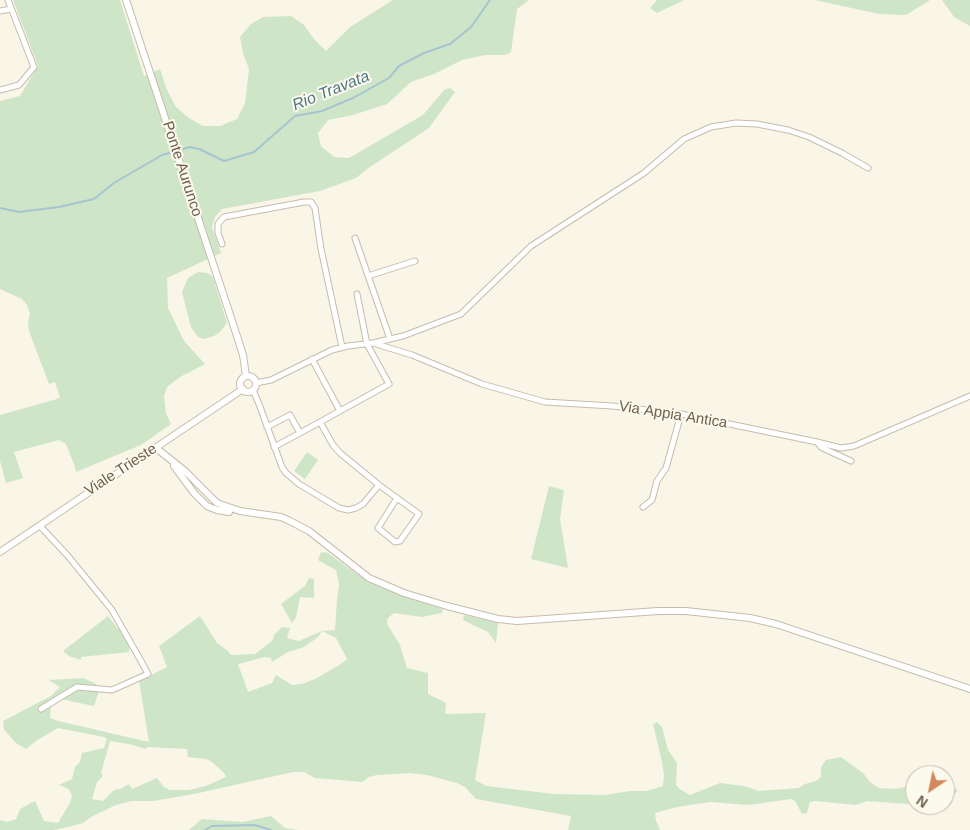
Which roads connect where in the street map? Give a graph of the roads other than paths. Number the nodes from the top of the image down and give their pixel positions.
1 (8, 0) edge
2 (126, 0) edge
3 (12, 9) junction
4 (0, 11) edge
5 (0, 90) edge
6 (868, 168) dead end
7 (355, 238) dead end
8 (222, 244) dead end
9 (415, 261) dead end
10 (368, 276) junction
11 (357, 294) dead end
12 (390, 339) junction
13 (370, 344) junction
14 (342, 347) junction
15 (312, 360) junction
16 (246, 376) junction
17 (256, 383) junction
18 (243, 389) junction
19 (253, 390) junction
20 (970, 396) edge
21 (340, 411) junction
22 (681, 414) junction
23 (320, 422) junction
24 (267, 427) junction
25 (300, 433) junction
26 (817, 442) junction
27 (274, 447) junction
28 (156, 448) junction
29 (852, 461) dead end
30 (379, 485) junction
31 (397, 498) junction
32 (643, 507) dead end
33 (40, 526) junction
34 (0, 552) edge
35 (970, 689) edge
36 (41, 709) dead end

1 - 3 street
2 - 16 street, Ponte Aurunco
3 - 4 street
3 - 5 street
6 - 12 street
7 - 10 street
8 - 14 street
9 - 10 street
10 - 12 street
11 - 13 street
12 - 13 street
13 - 14 street, Via Appia Antica
13 - 21 street
13 - 22 street, Via Appia Antica
14 - 15 street, Via Appia Antica
15 - 17 street, Via Appia Antica
15 - 21 street
16 - 17 street
16 - 18 street
17 - 19 street
18 - 19 street
18 - 28 street, Viale Trieste
19 - 24 street
20 - 26 street, Via Appia Antica
21 - 23 street
22 - 26 street, Via Appia Antica
22 - 32 street
23 - 25 street
23 - 30 street
24 - 25 street
24 - 27 street
25 - 27 street
26 - 29 street
27 - 30 street
28 - 33 street, Viale Trieste
28 - 35 street
30 - 31 street
31 - 31 street
33 - 34 street, Viale Trieste
33 - 36 street

